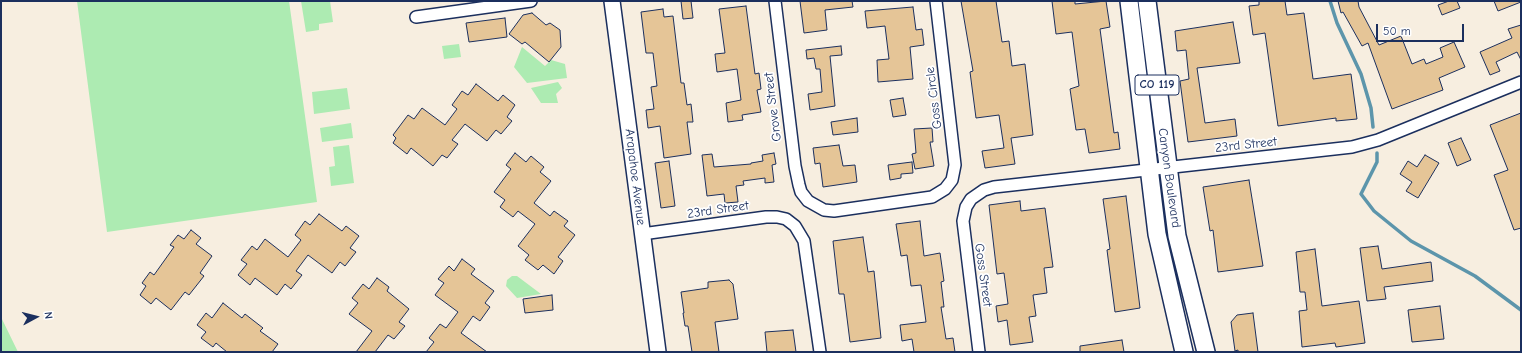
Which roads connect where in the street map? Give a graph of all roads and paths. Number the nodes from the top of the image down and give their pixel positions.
1 (531, 1) edge
2 (612, 1) edge
3 (775, 1) edge
4 (936, 1) edge
5 (1129, 1) edge
6 (1147, 1) edge
7 (416, 17) dead end
8 (1521, 82) edge
9 (1168, 168) junction
10 (1148, 170) junction
11 (944, 190) joint
12 (969, 203) joint
13 (642, 234) junction
14 (658, 352) edge
15 (820, 352) edge
16 (979, 352) edge
17 (1184, 352) edge
18 (1206, 352) edge

1 - 7 street
2 - 13 main road, Arapahoe Avenue
3 - 11 street, Grove Street
4 - 11 street, Goss Circle
5 - 10 main road, Canyon Boulevard / CO 119
6 - 9 main road, Canyon Boulevard / CO 119
8 - 9 street, 23rd Street
9 - 10 street, 23rd Street
9 - 18 main road, Canyon Boulevard / CO 119
10 - 12 street, 23rd Street
10 - 17 main road, Canyon Boulevard / CO 119
12 - 16 street, Goss Street
13 - 14 main road, Arapahoe Avenue
13 - 15 street, 23rd Street

